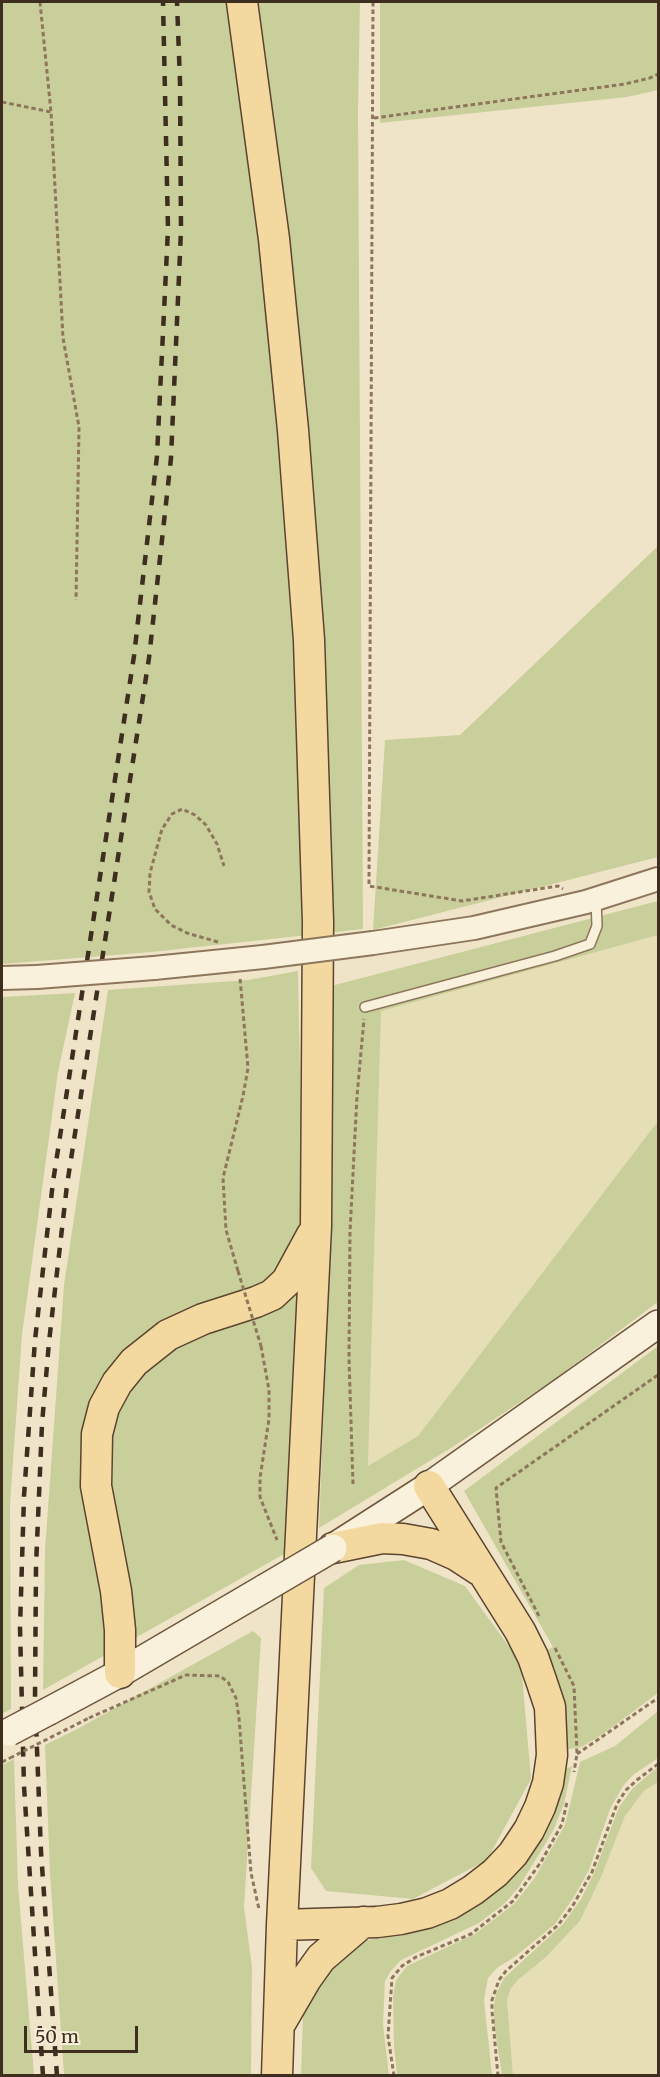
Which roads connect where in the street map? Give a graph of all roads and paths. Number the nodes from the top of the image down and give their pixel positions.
1 (40, 2) edge
2 (242, 2) edge
3 (373, 2) edge
4 (658, 74) edge
5 (2, 102) edge
6 (51, 112) junction
7 (374, 118) junction
8 (76, 600) dead end
9 (224, 866) dead end
10 (658, 879) edge
11 (591, 901) junction
12 (222, 942) dead end
13 (240, 974) dead end
14 (2, 978) edge
15 (365, 1007) joint
16 (316, 1227) junction
17 (658, 1324) edge
18 (658, 1375) edge
19 (353, 1484) dead end
20 (429, 1486) junction
21 (278, 1544) dead end
22 (333, 1548) junction
23 (482, 1572) junction
24 (543, 1624) dead end
25 (553, 1645) dead end
26 (120, 1673) junction
27 (658, 1698) edge
28 (7, 1742) edge
29 (577, 1754) junction
30 (2, 1762) edge
31 (658, 1764) edge
32 (573, 1779) dead end
33 (567, 1802) dead end
34 (261, 1889) dead end
35 (363, 1922) junction
36 (282, 1925) junction
37 (277, 2030) junction
38 (276, 2076) edge
39 (394, 2076) edge
40 (498, 2076) edge

1 - 6 path
2 - 16 main road
3 - 7 path
4 - 7 path
5 - 6 path
6 - 8 path
7 - 11 path
9 - 12 path
10 - 11 street
11 - 14 street, bridge
11 - 15 lane
13 - 21 path, bridge
15 - 19 path
16 - 26 main road
16 - 36 main road
17 - 20 main road
18 - 24 path
20 - 22 main road
20 - 23 main road
22 - 23 main road
22 - 26 main road, bridge
23 - 35 main road
25 - 29 path
26 - 28 main road, bridge
27 - 29 path
28 - 30 path
28 - 34 path, bridge
29 - 32 path
31 - 40 path
33 - 39 path
35 - 36 main road
35 - 37 main road
36 - 37 main road
37 - 38 main road

